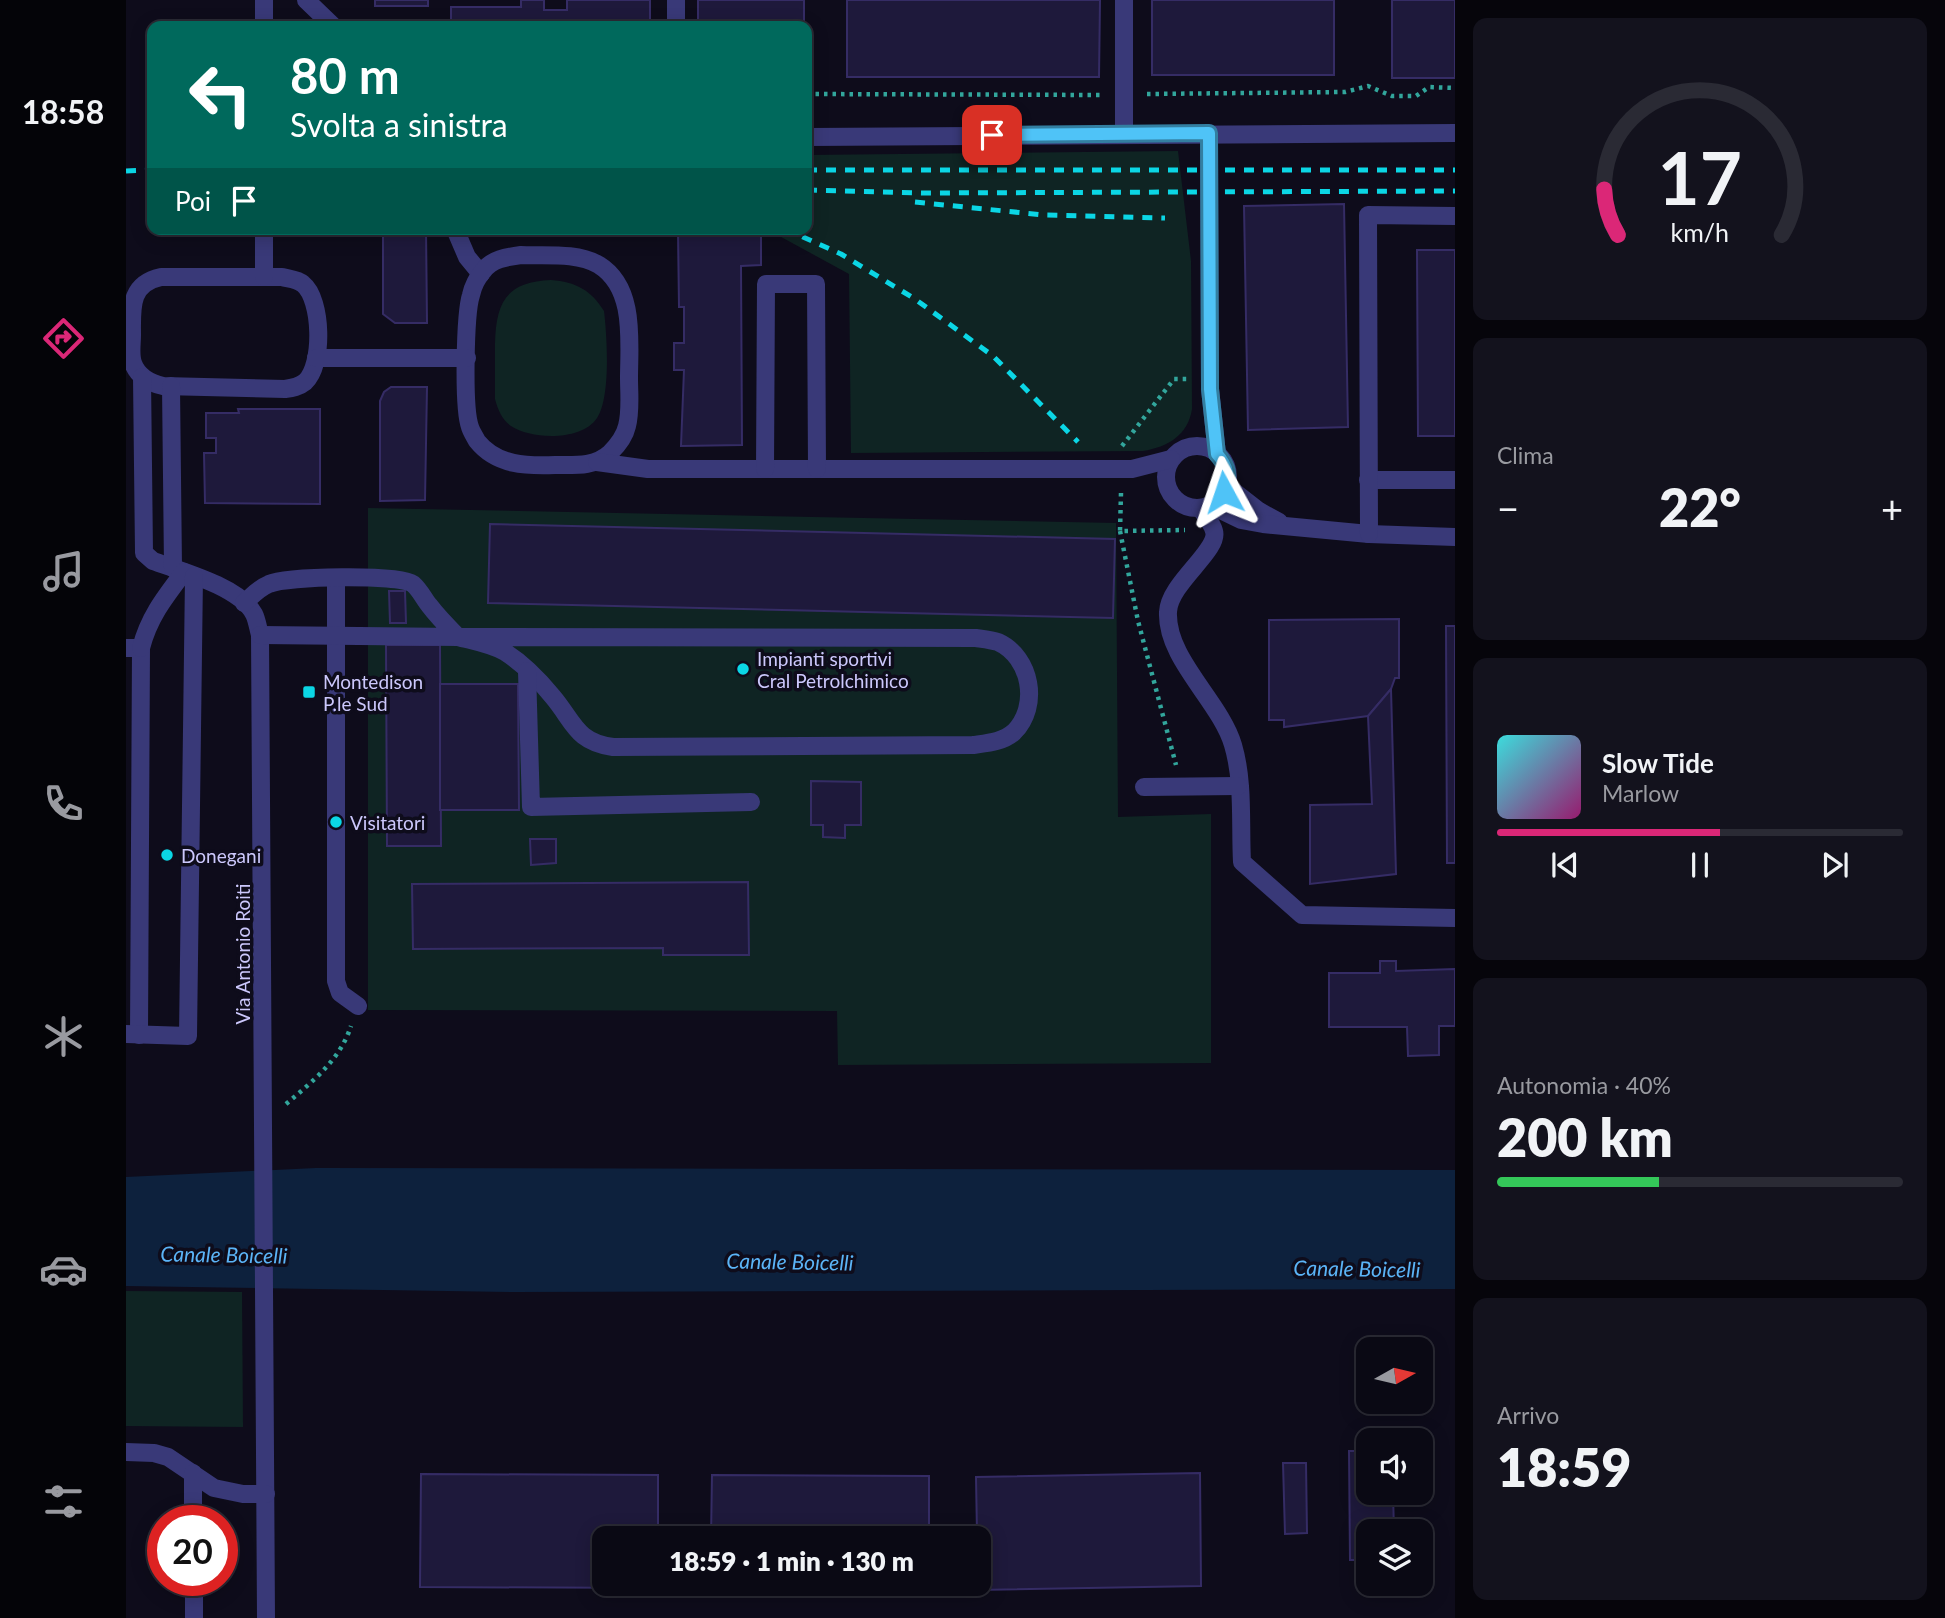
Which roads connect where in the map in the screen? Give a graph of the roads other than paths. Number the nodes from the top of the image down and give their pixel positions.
1 (264, 0) edge
2 (306, 0) edge
3 (676, 0) edge
4 (1124, 0) edge
5 (264, 21) edge
6 (327, 21) edge
7 (676, 21) edge
8 (1209, 133) junction
9 (1455, 133) edge
10 (1124, 134) junction
11 (812, 136) edge
12 (1455, 216) edge
13 (264, 235) edge
14 (458, 235) edge
15 (481, 274) junction
16 (264, 277) junction
17 (133, 288) edge
18 (316, 358) junction
19 (467, 358) junction
20 (142, 377) junction
21 (171, 386) junction
22 (1210, 389) junction
23 (1198, 446) junction
24 (1217, 454) junction
25 (1171, 459) junction
26 (597, 462) junction
27 (765, 469) junction
28 (817, 469) junction
29 (1132, 469) junction
30 (1368, 480) junction
31 (1455, 481) edge
32 (1167, 483) junction
33 (1227, 486) junction
34 (1205, 507) junction
35 (1289, 526) junction
36 (1368, 534) junction
37 (1455, 537) edge
38 (184, 572) junction
39 (336, 579) junction
40 (244, 603) junction
41 (260, 635) junction
42 (336, 636) junction
43 (458, 637) junction
44 (134, 648) edge
45 (527, 670) junction
46 (1238, 786) junction
47 (1144, 787) dead end
48 (751, 802) dead end
49 (1455, 918) edge
50 (358, 1006) road end
51 (133, 1035) edge
52 (126, 1452) edge
53 (192, 1473) junction
54 (266, 1494) junction
55 (193, 1505) edge
56 (194, 1596) edge
57 (194, 1618) edge
58 (266, 1618) edge

1 - 5 street
2 - 6 street
3 - 7 street
4 - 10 street
8 - 9 street
8 - 10 street
8 - 22 street
10 - 11 street
12 - 30 street
13 - 16 street
14 - 15 street
15 - 19 street
15 - 26 street
16 - 17 street
16 - 18 street
17 - 20 street
18 - 19 street
18 - 21 street
19 - 26 street
20 - 21 street
20 - 38 street
21 - 38 street
22 - 23 street
22 - 24 street
23 - 24 street
23 - 25 street
24 - 33 street
25 - 29 street
25 - 32 street
26 - 27 street
27 - 28 street
27 - 28 street
28 - 29 street
29 - 32 street
30 - 31 street
30 - 36 street
32 - 34 street
33 - 34 street
33 - 35 street
34 - 35 street
34 - 46 street
35 - 36 street
36 - 37 street
38 - 40 street
38 - 44 street
38 - 51 street
39 - 40 street
39 - 42 street
39 - 43 street
40 - 41 street
41 - 42 street
41 - 54 street, Via Antonio Roiti
42 - 43 street
42 - 50 street
43 - 45 street
43 - 45 street
44 - 51 street
45 - 48 street
46 - 47 street
46 - 49 street
52 - 53 street
53 - 54 street
53 - 55 street
54 - 58 street
56 - 57 street

